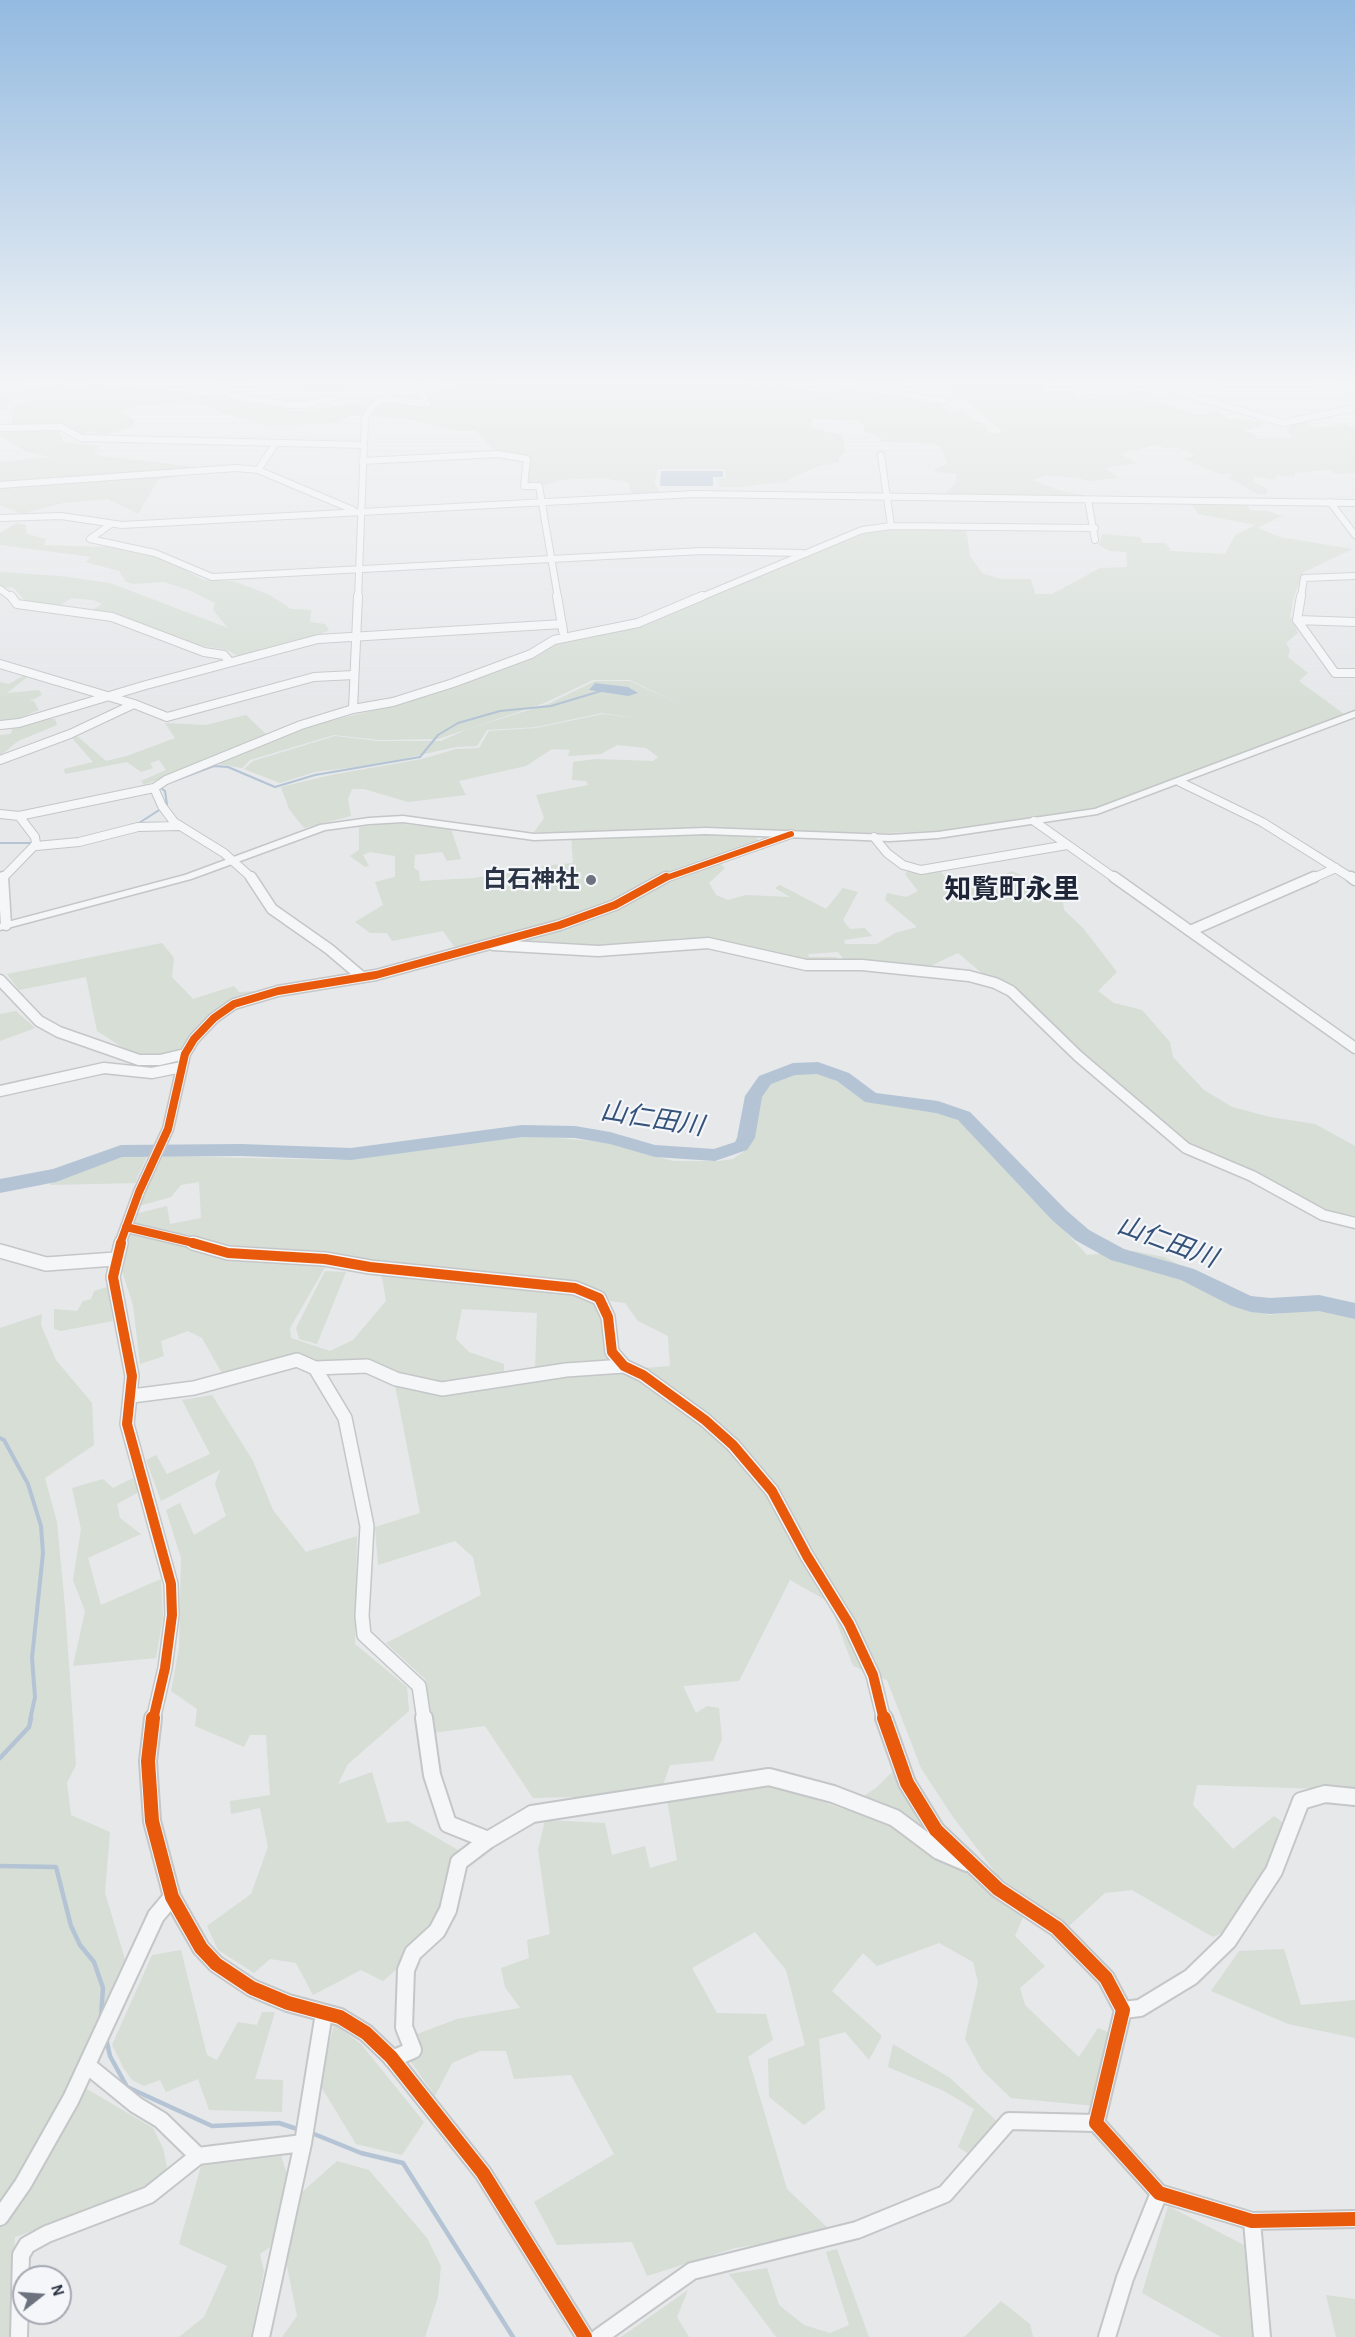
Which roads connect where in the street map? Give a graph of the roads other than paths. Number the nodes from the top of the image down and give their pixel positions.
1 (307, 490) edge
2 (360, 490) edge
3 (540, 490) edge
4 (886, 490) edge
5 (887, 497) junction
6 (1088, 500) junction
7 (541, 502) junction
8 (1330, 502) junction
9 (1355, 502) edge
10 (358, 511) junction
11 (0, 518) edge
12 (111, 525) junction
13 (891, 526) junction
14 (1095, 528) junction
15 (1355, 535) edge
16 (1095, 540) dead end
17 (805, 553) junction
18 (550, 559) junction
19 (359, 570) junction
20 (1355, 576) edge
21 (0, 589) edge
22 (1297, 620) junction
23 (1355, 622) edge
24 (562, 624) junction
25 (356, 636) junction
26 (562, 638) junction
27 (230, 662) junction
28 (0, 664) edge
29 (1355, 673) edge
30 (354, 675) junction
31 (111, 696) junction
32 (134, 704) junction
33 (353, 709) junction
34 (1355, 714) edge
35 (0, 725) edge
36 (0, 760) edge
37 (1180, 782) junction
38 (154, 788) junction
39 (0, 814) edge
40 (19, 816) junction
41 (1034, 821) junction
42 (179, 826) junction
43 (791, 834) junction
44 (874, 837) junction
45 (36, 844) junction
46 (1067, 845) junction
47 (234, 861) junction
48 (1336, 868) junction
49 (1, 878) edge
50 (1355, 880) edge
51 (3, 926) edge
52 (1190, 931) junction
53 (484, 945) junction
54 (362, 977) junction
55 (0, 980) edge
56 (1355, 1048) edge
57 (185, 1054) junction
58 (182, 1067) junction
59 (0, 1090) edge
60 (1355, 1223) edge
61 (126, 1227) junction
62 (0, 1251) edge
63 (115, 1258) junction
64 (624, 1366) junction
65 (315, 1368) junction
66 (132, 1396) junction
67 (1355, 1797) edge
68 (488, 1840) junction
69 (974, 1867) junction
70 (172, 1897) junction
71 (1123, 2010) junction
72 (324, 2013) junction
73 (392, 2059) junction
74 (88, 2066) junction
75 (1096, 2123) junction
76 (305, 2134) junction
77 (198, 2156) junction
78 (1159, 2193) junction
79 (0, 2217) edge
80 (1355, 2219) edge
81 (1252, 2221) junction
82 (19, 2337) edge
83 (261, 2337) edge
84 (585, 2337) edge
85 (599, 2337) edge
86 (1107, 2337) edge
87 (1262, 2337) edge

1 - 10 street
2 - 10 street
3 - 7 street
4 - 5 street
5 - 6 street
5 - 7 street
5 - 13 street
6 - 8 street
6 - 14 street
7 - 10 street
7 - 18 street
8 - 9 street
8 - 15 street
10 - 12 street
10 - 19 street
11 - 12 street
12 - 19 street
13 - 14 street
13 - 17 street
14 - 16 street
17 - 18 street
17 - 26 street
18 - 19 street
18 - 24 street
19 - 25 street
20 - 22 street
21 - 27 street
22 - 23 street
22 - 29 street
24 - 25 street
24 - 26 street
25 - 27 street
25 - 30 street
26 - 33 street
27 - 31 street
28 - 31 street
30 - 32 street
30 - 33 street
31 - 32 street
31 - 35 street
32 - 36 street
33 - 38 street
34 - 37 street
37 - 41 street
37 - 48 street
38 - 40 street
38 - 42 street
39 - 40 street
40 - 45 street
41 - 44 street
41 - 46 street
42 - 45 street
42 - 47 street
43 - 44 street
43 - 47 street
43 - 53 street
44 - 46 street
45 - 49 street
46 - 52 street
47 - 51 street
47 - 54 street
48 - 50 street
48 - 52 street
49 - 51 street
52 - 56 street
53 - 54 street
53 - 60 street
54 - 57 street
55 - 57 street
57 - 58 street
58 - 59 street
58 - 61 street
61 - 63 street
61 - 64 street
62 - 63 street
63 - 66 street
64 - 65 street
64 - 69 street
65 - 66 street
65 - 68 street
66 - 70 street
67 - 71 street
68 - 69 street
68 - 73 street
69 - 71 street
70 - 72 street
70 - 74 street
71 - 75 street
72 - 73 street
72 - 76 street
73 - 84 street
74 - 77 street
74 - 79 street
75 - 78 street
75 - 85 street
76 - 77 street
76 - 83 street
77 - 82 street
78 - 81 street
78 - 86 street
80 - 81 street
81 - 87 street

